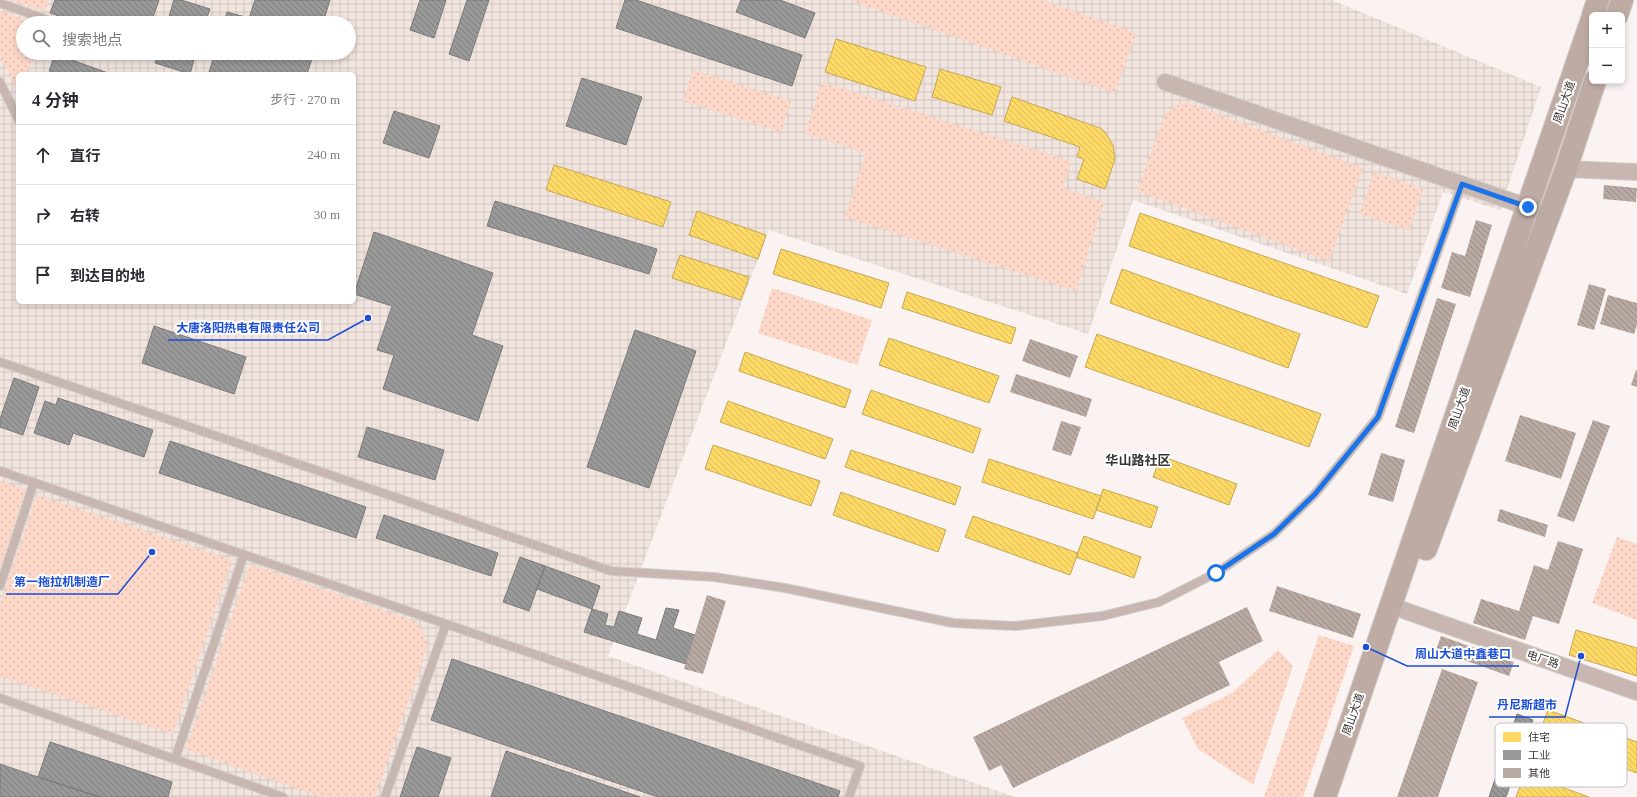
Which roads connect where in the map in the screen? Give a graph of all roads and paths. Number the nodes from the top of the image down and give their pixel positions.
1 (1598, 0) edge
2 (1622, 0) edge
3 (0, 3) edge
4 (1594, 12) edge
5 (1618, 12) edge
6 (36, 16) edge
7 (1589, 28) edge
8 (0, 82) edge
9 (1165, 82) dead end
10 (1594, 84) edge
11 (16, 115) edge
12 (1566, 169) junction
13 (1637, 172) edge
14 (1462, 184) junction
15 (1528, 207) junction
16 (0, 362) edge
17 (0, 471) edge
18 (34, 482) junction
19 (244, 554) junction
20 (0, 586) edge
21 (1403, 610) junction
22 (446, 624) junction
23 (1637, 692) edge
24 (0, 698) edge
25 (175, 759) junction
26 (283, 797) edge
27 (385, 797) edge
28 (849, 797) edge
29 (1325, 797) edge
30 (1339, 797) edge

1 - 4 main road
2 - 5 main road
3 - 6 lane
7 - 15 main road, 周山大道
8 - 11 lane
9 - 14 street
10 - 12 main road, 周山大道
12 - 13 street
12 - 21 main road, 周山大道
14 - 15 street
14 - 16 lane
15 - 29 main road, 周山大道
17 - 18 lane
18 - 19 lane
18 - 20 lane
19 - 22 lane
19 - 25 lane
21 - 23 street, 电厂路
21 - 30 main road, 周山大道
22 - 27 lane
22 - 28 lane
24 - 25 lane
25 - 26 lane

